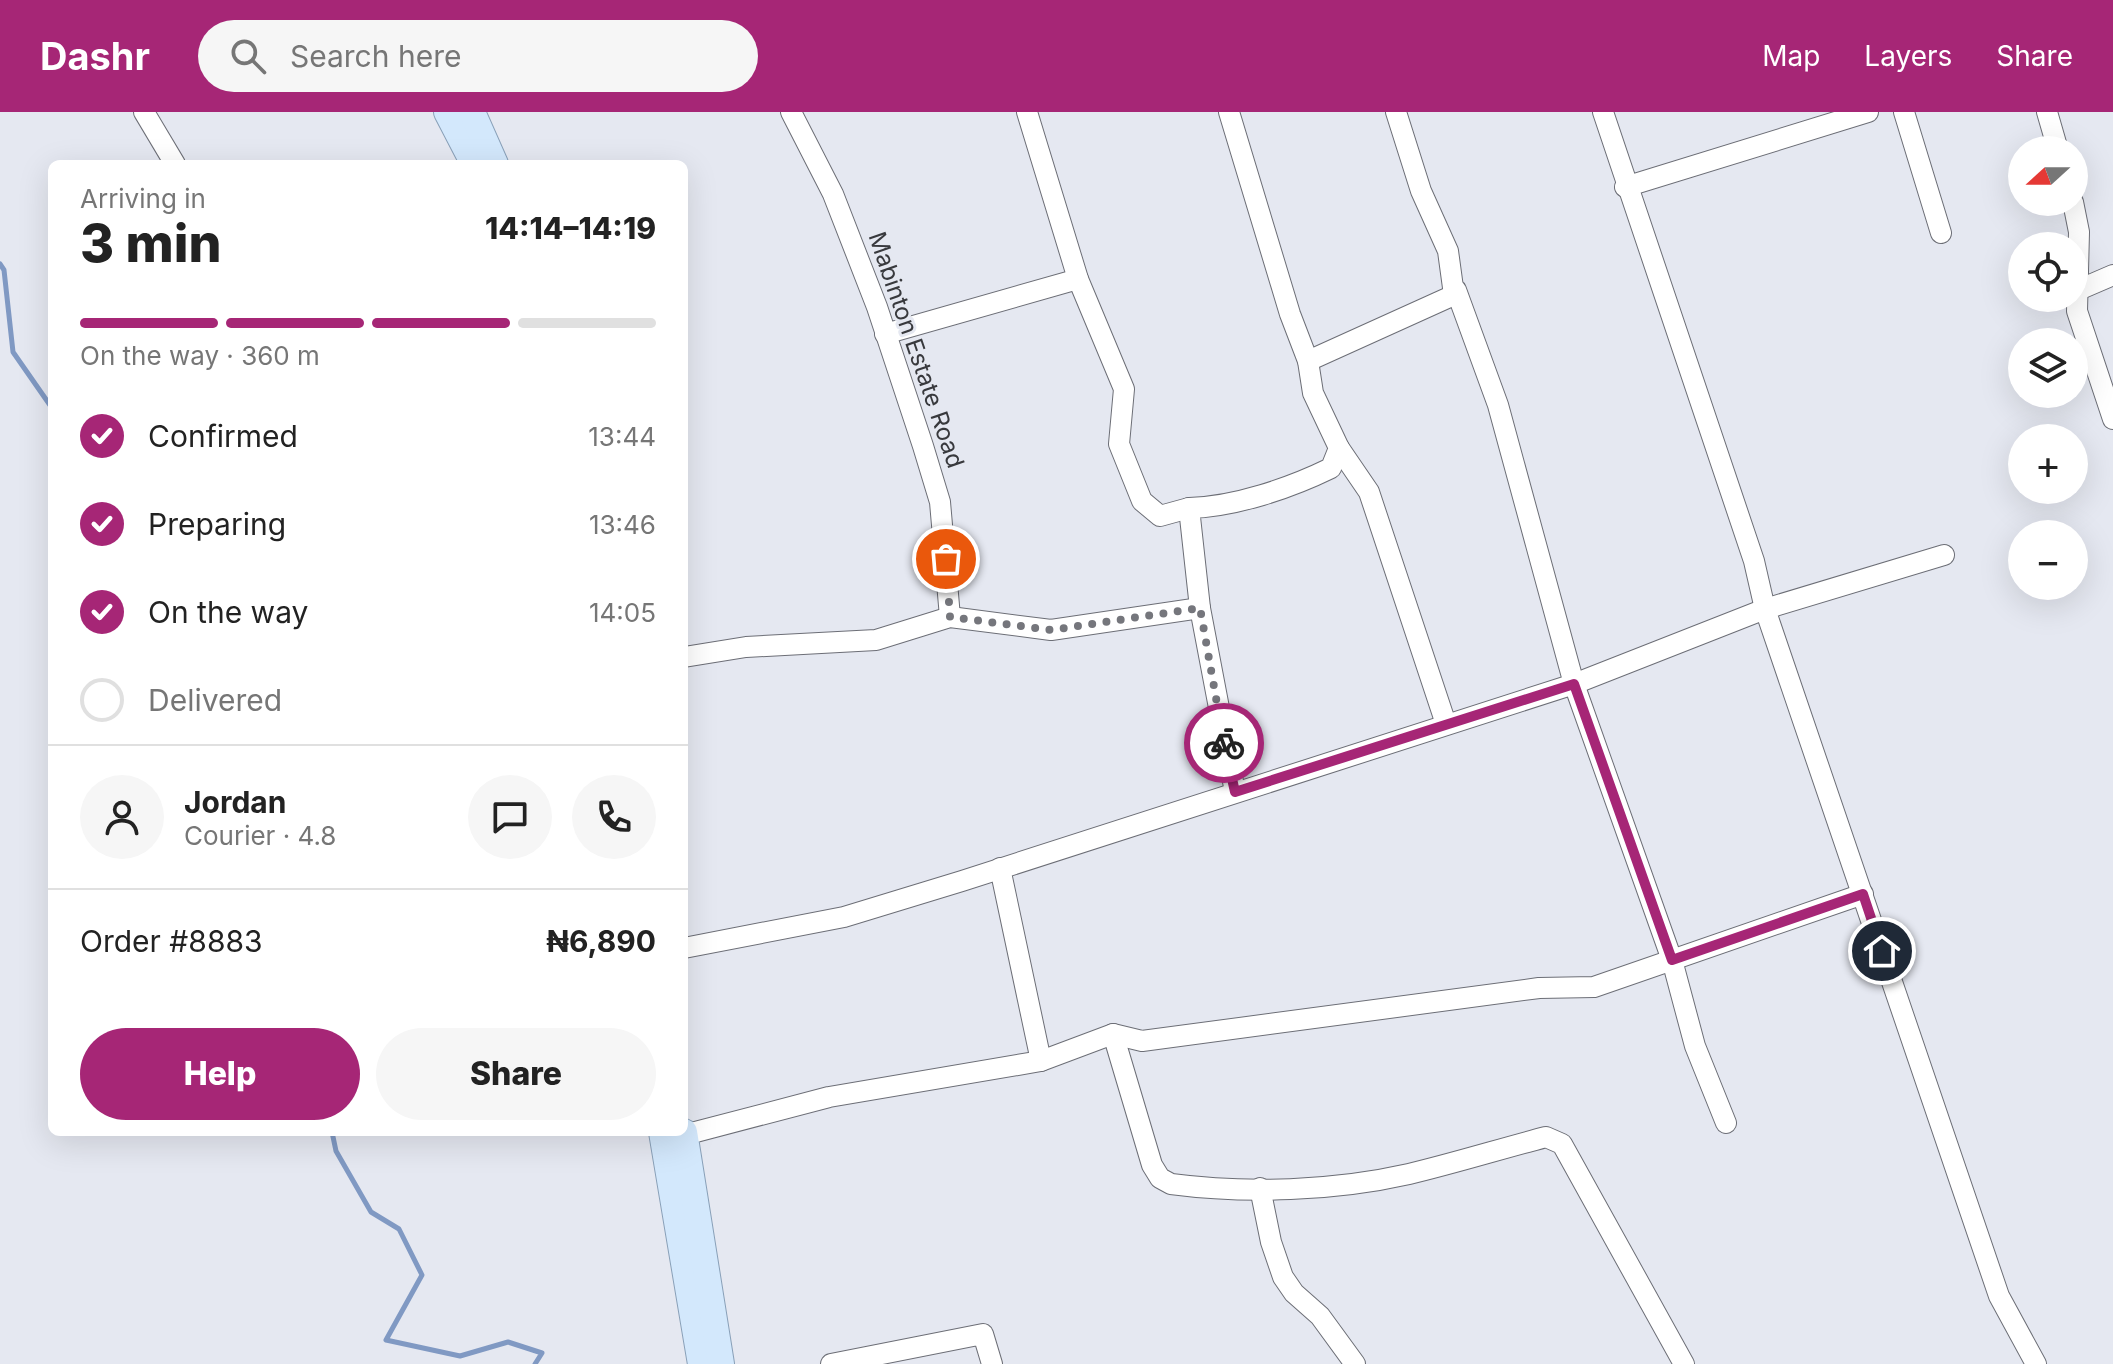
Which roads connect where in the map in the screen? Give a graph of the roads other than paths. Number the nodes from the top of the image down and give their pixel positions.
1 (144, 112) edge
2 (447, 112) edge
3 (472, 112) edge
4 (791, 112) edge
5 (1027, 112) edge
6 (1229, 112) edge
7 (1396, 112) edge
8 (1603, 112) edge
9 (1868, 112) edge
10 (1904, 112) edge
11 (2047, 112) edge
12 (1810, 120) edge
13 (2054, 136) edge
14 (173, 160) edge
15 (472, 160) edge
16 (493, 160) edge
17 (1625, 187) junction
18 (1941, 233) dead end
19 (2113, 275) edge
20 (1078, 279) junction
21 (2088, 286) edge
22 (1456, 290) junction
23 (2077, 312) edge
24 (885, 334) junction
25 (1308, 361) junction
26 (2113, 419) edge
27 (1339, 448) junction
28 (1189, 508) junction
29 (1944, 555) dead end
30 (1200, 608) junction
31 (1765, 609) junction
32 (950, 617) junction
33 (688, 656) edge
34 (1574, 684) junction
35 (1446, 724) junction
36 (1235, 792) junction
37 (1000, 868) junction
38 (1863, 894) junction
39 (688, 947) edge
40 (1672, 960) junction
41 (1113, 1034) junction
42 (1041, 1061) junction
43 (1726, 1123) dead end
44 (688, 1130) edge
45 (677, 1136) edge
46 (678, 1136) edge
47 (1260, 1188) junction
48 (701, 1364) edge
49 (721, 1364) edge
50 (831, 1364) edge
51 (992, 1364) edge
52 (1355, 1364) edge
53 (1684, 1364) edge
54 (2036, 1364) edge

1 - 14 street
2 - 15 main road
3 - 16 main road
4 - 24 street, Mabinton Estate Road
5 - 20 street
6 - 25 street
7 - 22 street
8 - 17 street
9 - 12 street
10 - 18 street
11 - 13 street
12 - 17 street
17 - 31 street
19 - 21 street
20 - 24 street
20 - 28 street
22 - 25 street
22 - 34 street
23 - 26 street
24 - 32 street, Mabinton Estate Road
25 - 27 street
27 - 28 street
27 - 35 street
28 - 30 street
29 - 31 street
30 - 32 street
30 - 36 street
31 - 34 street
31 - 38 street
32 - 33 street
34 - 35 street
34 - 40 street
35 - 36 street
36 - 37 street
37 - 39 street
37 - 42 street
38 - 40 street
38 - 54 street
40 - 41 street
40 - 43 street
41 - 42 street
41 - 47 street
42 - 44 street
45 - 48 main road
46 - 49 main road
47 - 52 street
47 - 53 street
50 - 51 street

